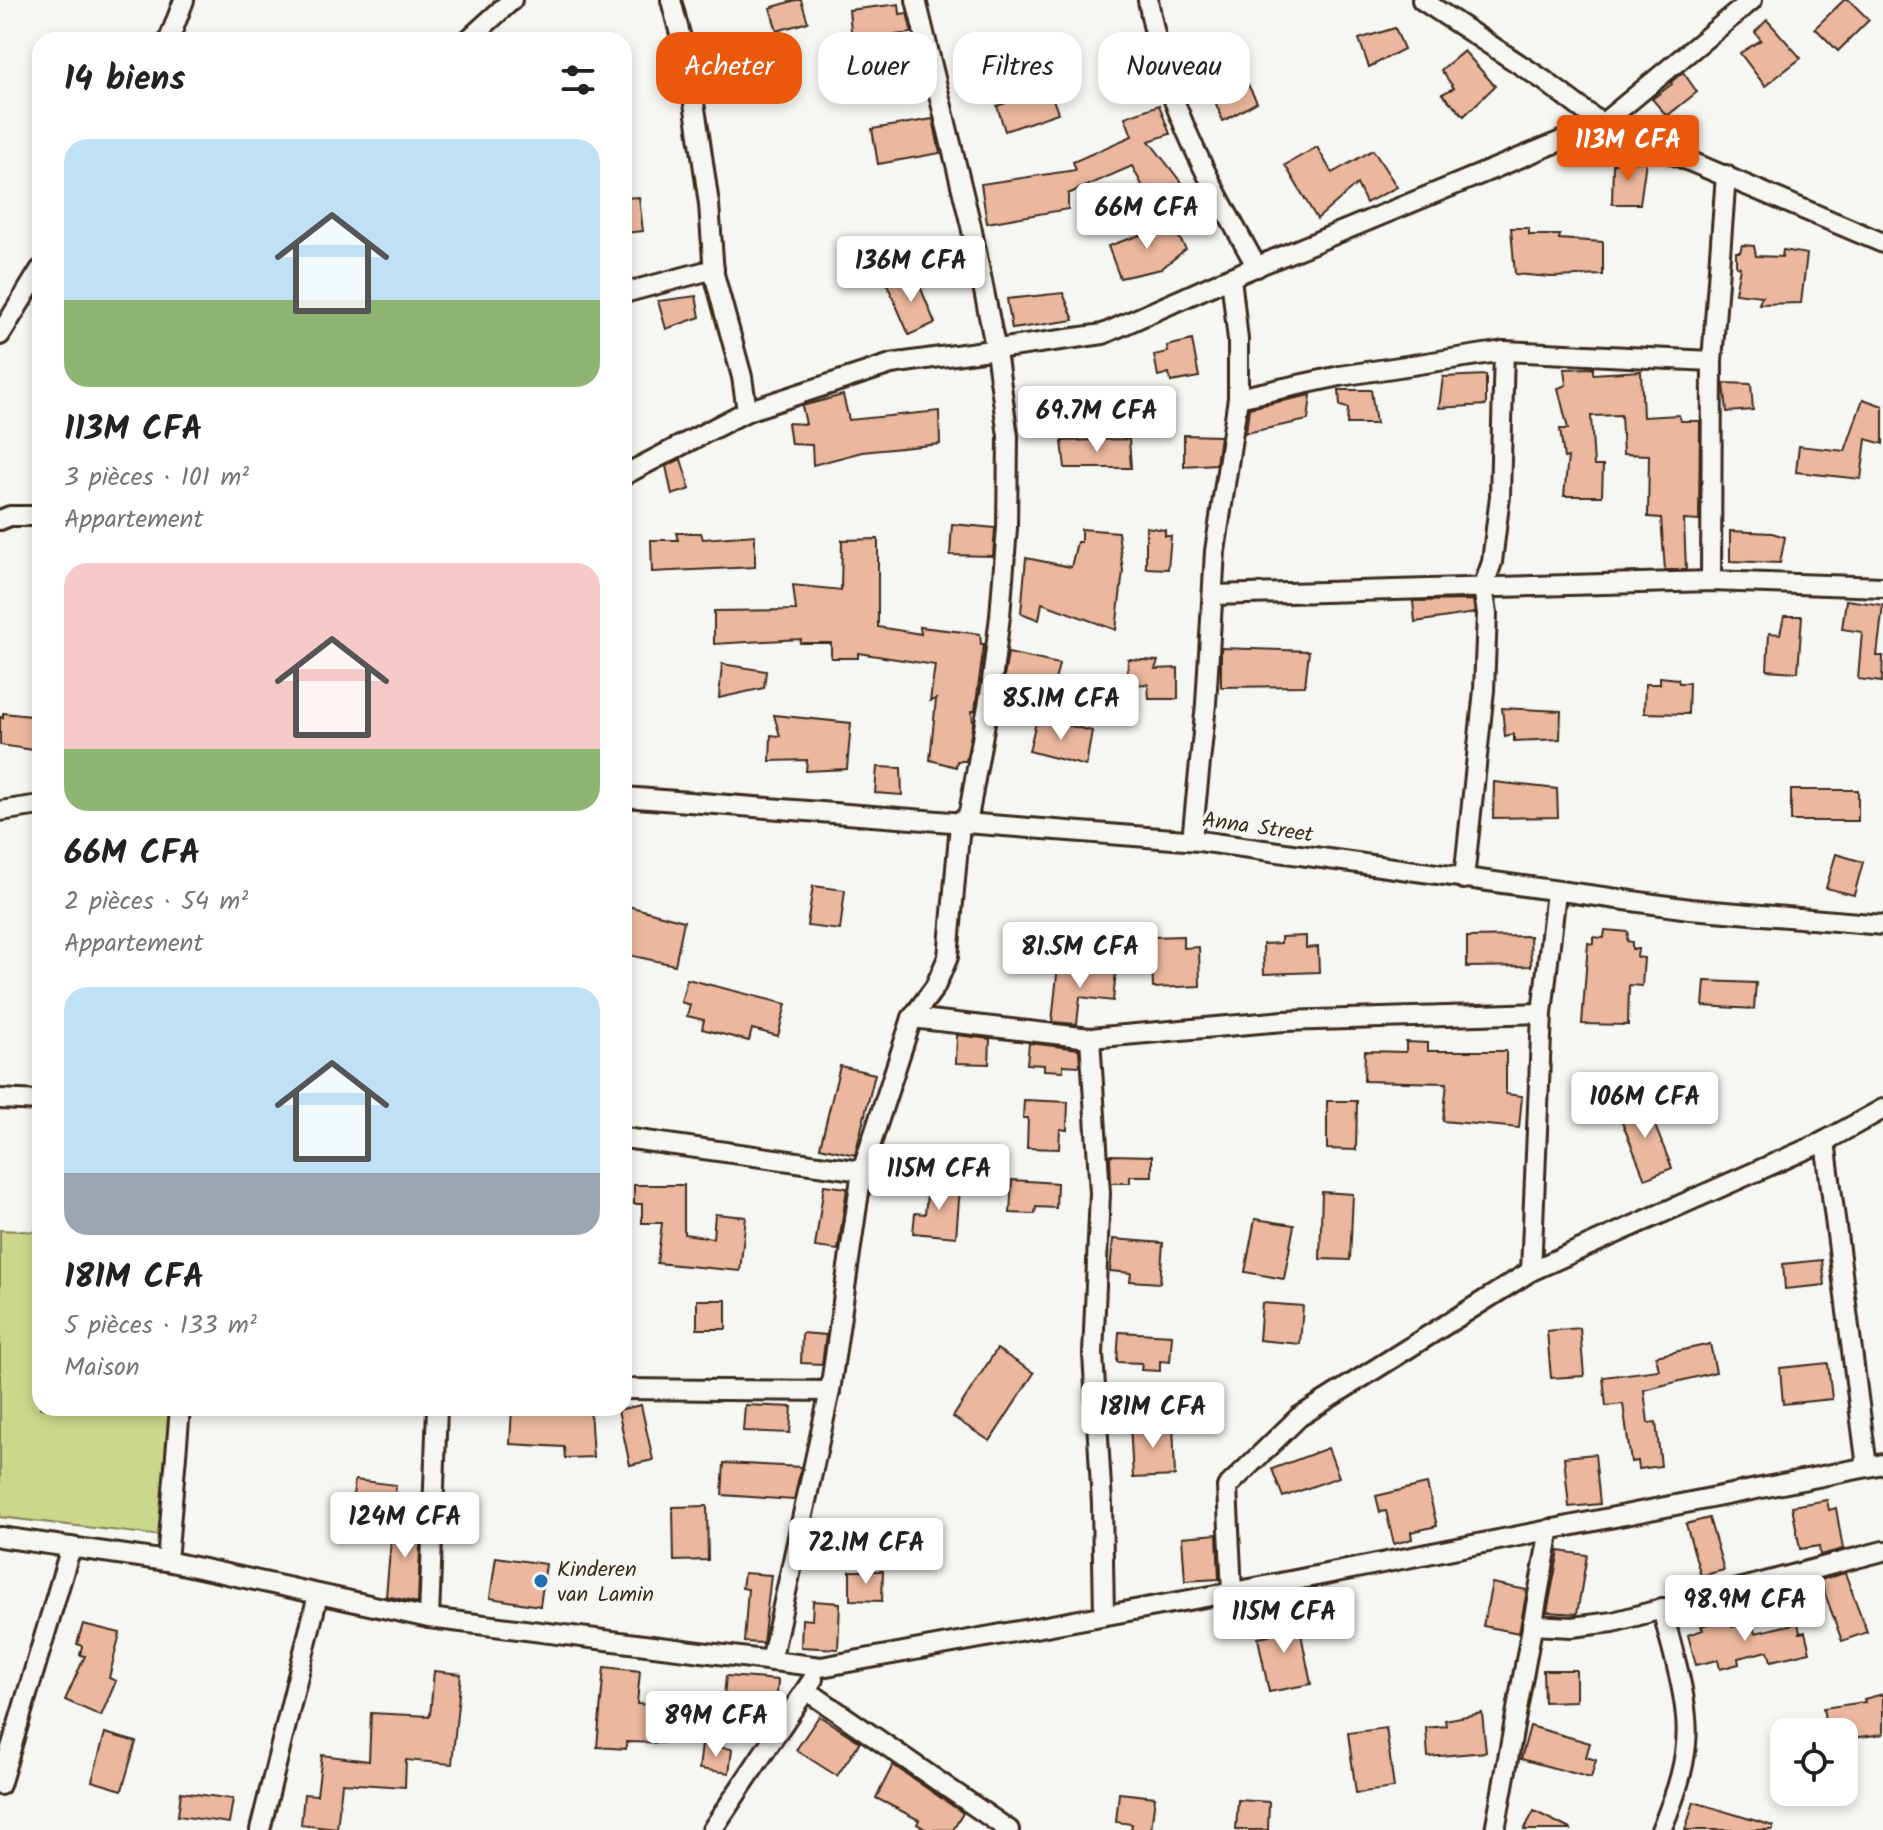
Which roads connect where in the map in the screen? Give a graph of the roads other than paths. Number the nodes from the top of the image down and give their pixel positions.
1 (184, 0) edge
2 (512, 0) edge
3 (671, 0) edge
4 (916, 0) edge
5 (1148, 0) edge
6 (1422, 0) edge
7 (1752, 0) edge
8 (172, 32) edge
9 (477, 32) edge
10 (1602, 124) junction
11 (1726, 175) junction
12 (1883, 243) edge
13 (1257, 267) junction
14 (714, 269) junction
15 (1231, 277) junction
16 (632, 291) edge
17 (32, 292) edge
18 (0, 335) edge
19 (996, 351) junction
20 (1504, 351) junction
21 (1712, 361) junction
22 (1238, 398) junction
23 (747, 411) junction
24 (632, 471) edge
25 (32, 516) edge
26 (0, 520) edge
27 (1711, 581) junction
28 (1883, 587) edge
29 (1483, 588) junction
30 (1214, 595) junction
31 (632, 798) edge
32 (32, 806) edge
33 (0, 811) edge
34 (960, 824) junction
35 (1192, 840) junction
36 (1464, 879) junction
37 (1556, 892) junction
38 (1883, 925) edge
39 (1542, 1013) junction
40 (912, 1018) junction
41 (1090, 1038) junction
42 (0, 1099) edge
43 (32, 1101) edge
44 (1883, 1109) edge
45 (632, 1139) edge
46 (1825, 1141) junction
47 (862, 1171) junction
48 (1531, 1271) junction
49 (632, 1389) edge
50 (830, 1391) junction
51 (179, 1416) edge
52 (437, 1416) edge
53 (1875, 1465) edge
54 (1550, 1529) junction
55 (0, 1537) edge
56 (71, 1547) junction
57 (1883, 1551) edge
58 (167, 1561) junction
59 (1232, 1592) junction
60 (318, 1595) junction
61 (1662, 1608) junction
62 (1104, 1615) junction
63 (429, 1618) junction
64 (1532, 1625) junction
65 (771, 1661) junction
66 (821, 1667) junction
67 (806, 1690) junction
68 (0, 1785) edge
69 (260, 1830) edge
70 (712, 1830) edge
71 (1009, 1830) edge
72 (1495, 1830) edge
73 (1661, 1830) edge

1 - 8 street
2 - 9 street
3 - 14 street
4 - 19 street
5 - 13 street
6 - 10 street
7 - 10 street
10 - 11 street
10 - 13 street
11 - 12 street
11 - 21 street
13 - 15 street
14 - 16 street
14 - 23 street
15 - 19 street
15 - 22 street
17 - 18 street
19 - 23 street
19 - 34 street
20 - 21 street
20 - 22 street
20 - 29 street
21 - 27 street
22 - 30 street
23 - 24 street
25 - 26 street
27 - 28 street
27 - 29 street
29 - 30 street
29 - 36 street
30 - 35 street
31 - 34 street, Anna Street
32 - 33 street
34 - 35 street, Anna Street
34 - 40 street
35 - 36 street, Anna Street
36 - 37 street, Anna Street
37 - 38 street, Anna Street
37 - 39 street
39 - 41 street
39 - 48 street
40 - 41 street
40 - 47 street
41 - 62 street
42 - 43 street
44 - 46 street
45 - 47 street
46 - 48 street
46 - 53 street
47 - 50 street
48 - 59 street
49 - 50 street
50 - 65 street
51 - 58 street
52 - 63 street
53 - 54 street
54 - 59 street
54 - 64 street
55 - 56 street
56 - 58 street
56 - 68 street
57 - 61 street
58 - 60 street
59 - 62 street
60 - 63 street
60 - 69 street
61 - 64 street
61 - 73 street
62 - 66 street
63 - 65 street
64 - 72 street
65 - 66 street
66 - 67 street
67 - 70 street
67 - 71 street

